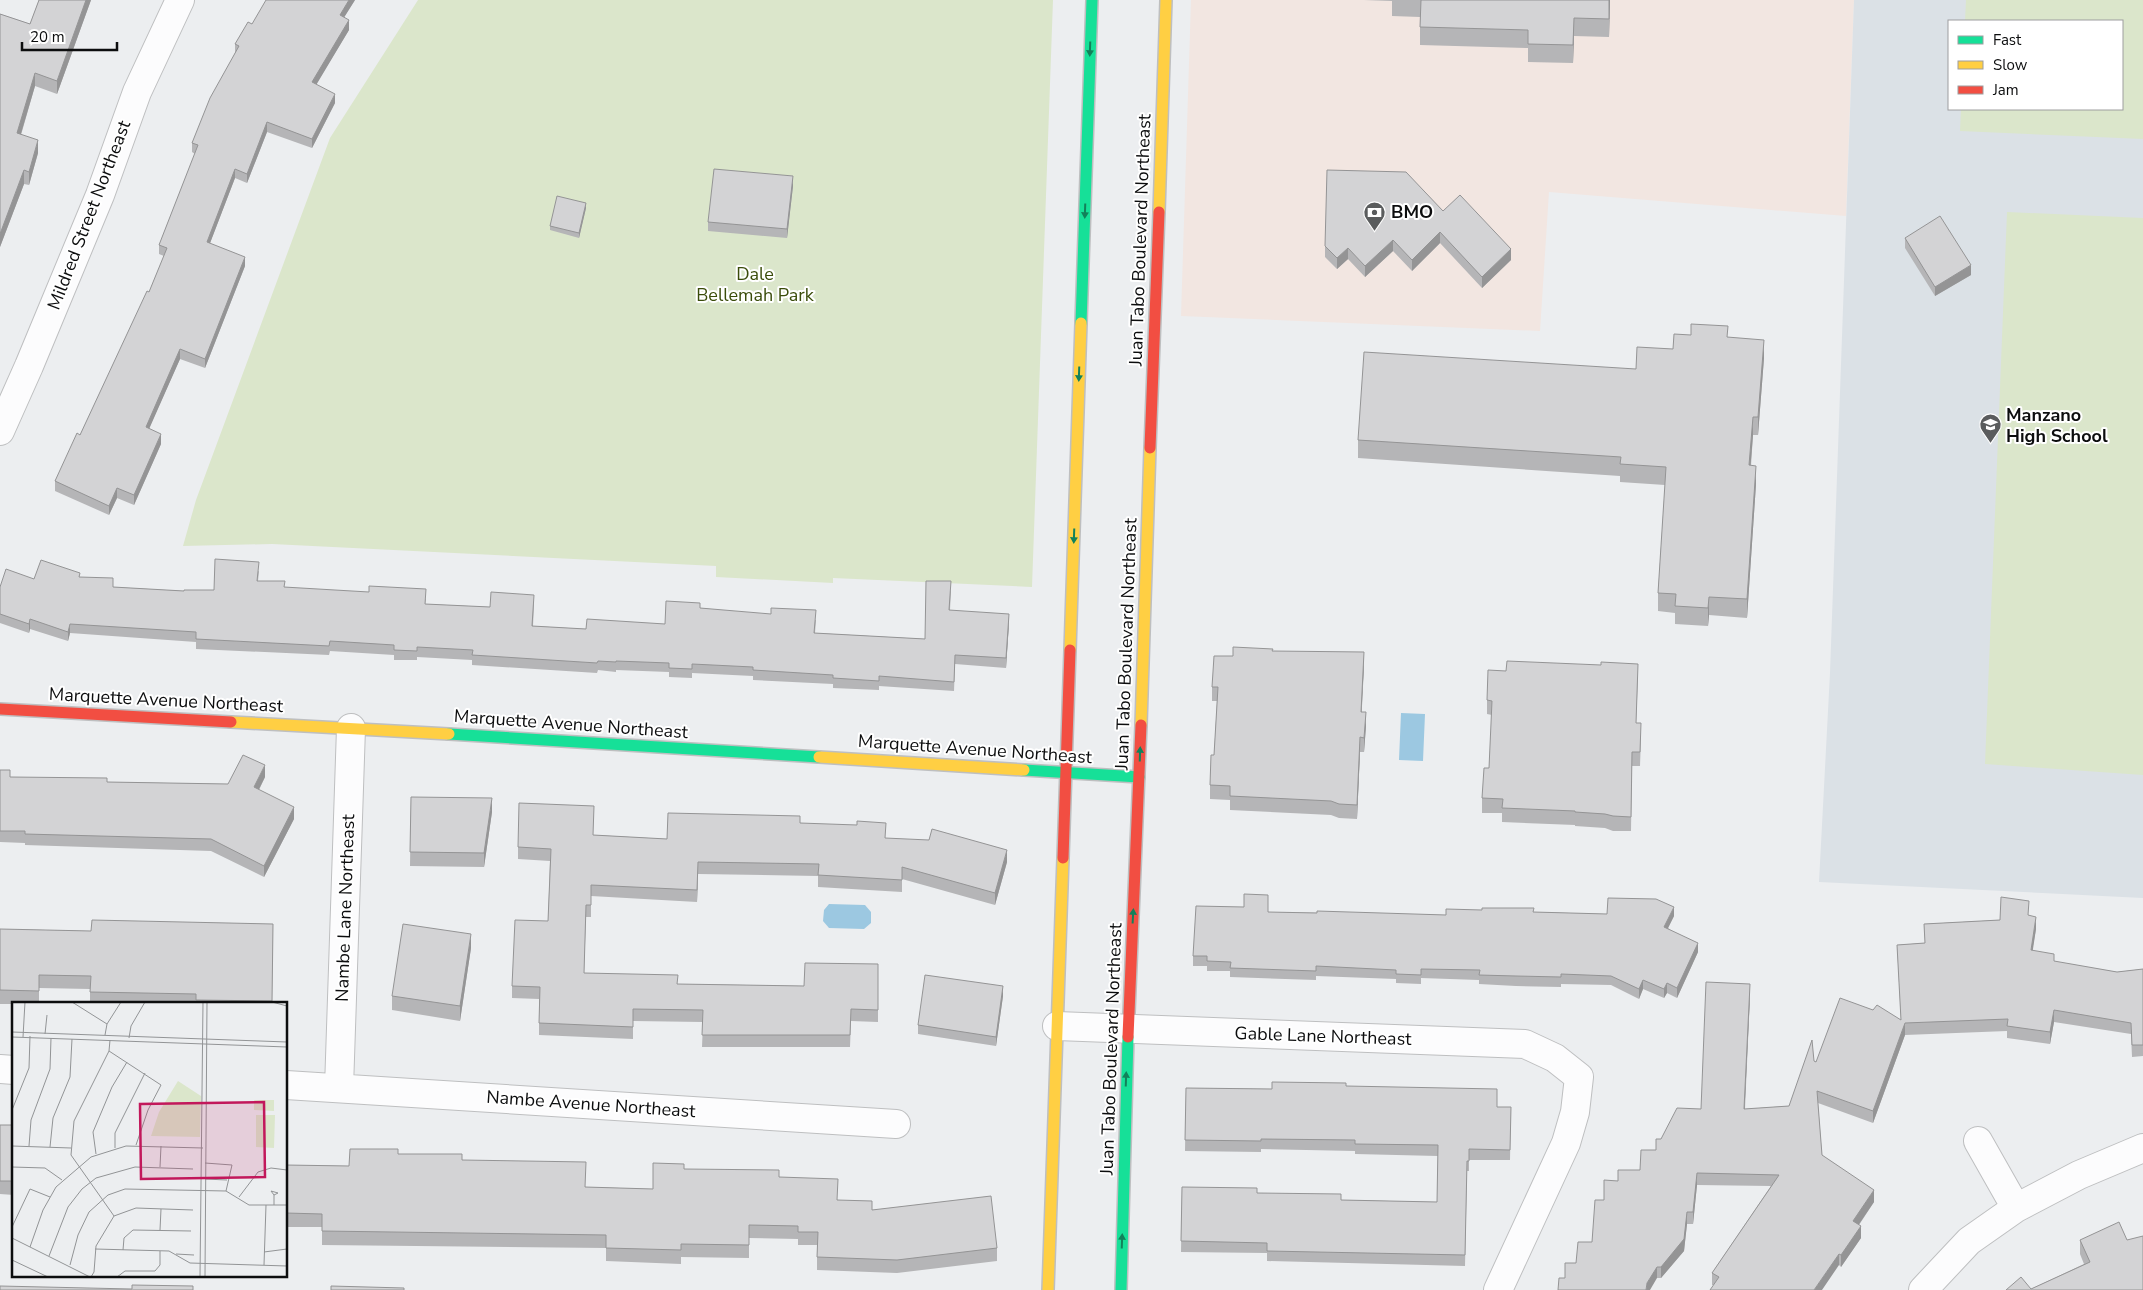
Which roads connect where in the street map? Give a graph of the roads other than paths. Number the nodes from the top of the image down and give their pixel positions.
1 (180, 0) edge
2 (1092, 0) edge
3 (1166, 0) edge
4 (0, 431) edge
5 (0, 709) edge
6 (351, 728) junction
7 (1066, 772) junction
8 (1139, 777) junction
9 (1057, 1026) junction
10 (1128, 1029) junction
11 (288, 1085) edge
12 (339, 1088) junction
13 (896, 1124) dead end
14 (1978, 1140) dead end
15 (2143, 1148) edge
16 (2016, 1208) junction
17 (1048, 1290) edge
18 (1121, 1290) edge
19 (1498, 1290) edge
20 (1923, 1290) edge

1 - 4 street, Mildred Street Northeast
2 -> 7 main road
8 -> 3 main road, Juan Tabo Boulevard Northeast
5 - 6 main road, Marquette Avenue Northeast
6 - 7 main road, Marquette Avenue Northeast
6 - 12 street, Nambe Lane Northeast
7 - 8 main road, Marquette Avenue Northeast
7 - 9 main road
10 -> 8 main road, Juan Tabo Boulevard Northeast
9 - 10 street, Gable Lane Northeast
9 - 17 main road
18 -> 10 main road, Juan Tabo Boulevard Northeast
10 - 19 street, Gable Lane Northeast
11 - 12 street, Nambe Avenue Northeast
12 - 13 street, Nambe Avenue Northeast
14 - 16 street
15 - 16 street
16 - 20 street

